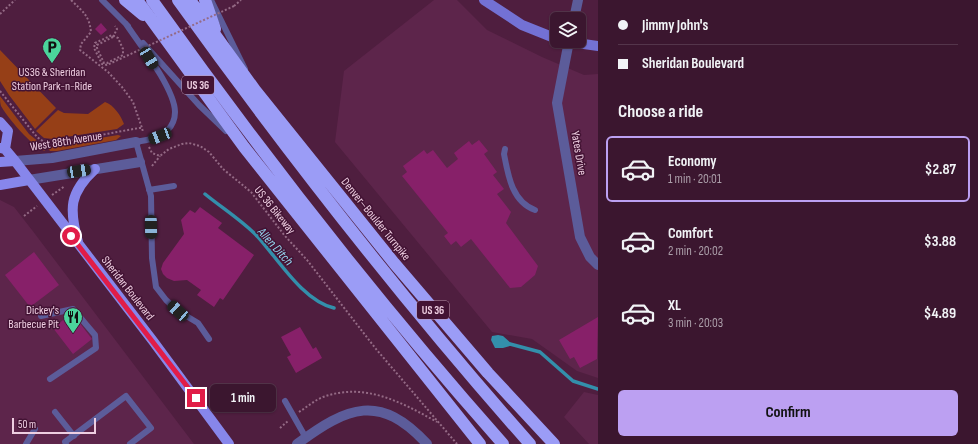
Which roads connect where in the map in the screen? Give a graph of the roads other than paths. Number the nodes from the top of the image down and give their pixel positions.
1 (102, 0) edge
2 (125, 0) edge
3 (137, 0) edge
4 (152, 0) edge
5 (178, 0) edge
6 (190, 0) edge
7 (205, 0) edge
8 (211, 0) edge
9 (578, 0) edge
10 (487, 1) edge
11 (575, 12) edge
12 (152, 22) junction
13 (126, 24) junction
14 (550, 36) edge
15 (219, 42) junction
16 (586, 44) edge
17 (598, 46) edge
18 (566, 48) edge
19 (255, 90) junction
20 (0, 122) edge
21 (136, 142) junction
22 (244, 147) junction
23 (2, 148) edge
24 (505, 149) dead end
25 (15, 161) junction
26 (0, 162) edge
27 (140, 162) junction
28 (95, 169) junction
29 (29, 180) junction
30 (0, 184) edge
31 (174, 186) dead end
32 (149, 190) junction
33 (535, 210) dead end
34 (80, 248) junction
35 (598, 265) edge
36 (40, 316) dead end
37 (209, 339) dead end
38 (50, 379) dead end
39 (285, 402) dead end
40 (55, 412) dead end
41 (35, 429) dead end
42 (74, 436) junction
43 (132, 440) edge
44 (301, 441) edge
45 (26, 444) edge
46 (66, 444) edge
47 (230, 444) edge
48 (427, 444) edge
49 (480, 444) edge
50 (503, 444) edge
51 (530, 444) edge
52 (554, 444) edge

1 - 13 lane
2 - 12 highway
3 - 12 highway, US 36
4 - 50 highway
5 - 51 highway
6 - 15 highway, Denver–Boulder Turnpike / US 36
7 - 15 highway
8 - 19 lane
9 - 11 street
10 - 14 street
12 - 22 highway, US 36
13 - 21 lane
13 - 22 lane
15 - 19 highway, Denver–Boulder Turnpike / US 36
16 - 17 street
18 - 35 street, Yates Drive
19 - 52 highway, Denver–Boulder Turnpike / US 36
20 - 23 main road, Sheridan Boulevard
21 - 25 street, West 88th Avenue
21 - 27 lane
22 - 49 highway, US 36
23 - 25 main road, Sheridan Boulevard
24 - 33 lane
25 - 26 main road, West 88th Avenue
25 - 29 main road, Sheridan Boulevard
27 - 28 street
27 - 32 lane
28 - 29 street
28 - 34 main road
29 - 30 main road
29 - 34 main road, Sheridan Boulevard
31 - 32 lane
32 - 37 lane
34 - 47 main road, Sheridan Boulevard
36 - 38 lane
39 - 44 lane
40 - 42 lane
41 - 45 lane
42 - 43 lane
42 - 46 lane
44 - 48 street

